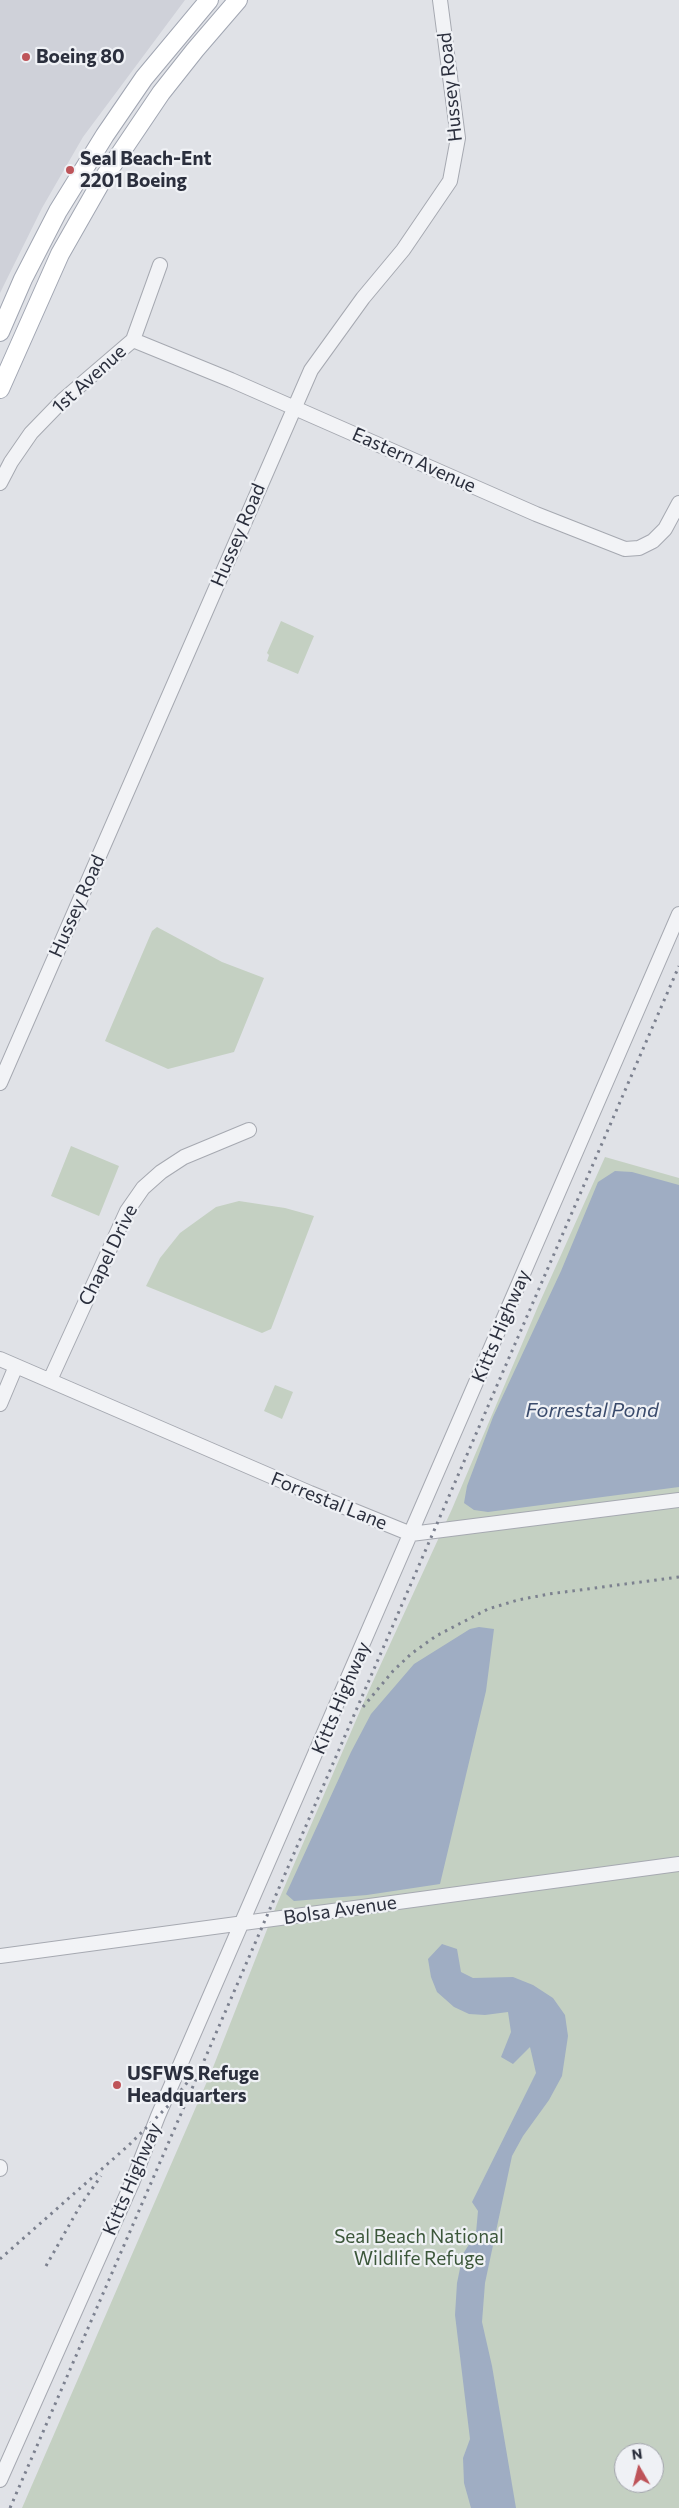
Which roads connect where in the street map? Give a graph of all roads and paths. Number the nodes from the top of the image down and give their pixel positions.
1 (209, 0) edge
2 (238, 0) edge
3 (440, 0) edge
4 (105, 135) junction
5 (123, 147) junction
6 (160, 265) dead end
7 (0, 332) edge
8 (132, 340) junction
9 (0, 389) edge
10 (293, 407) junction
11 (0, 482) edge
12 (679, 503) edge
13 (679, 914) edge
14 (0, 1083) edge
15 (249, 1130) dead end
16 (0, 1359) edge
17 (16, 1366) junction
18 (50, 1380) junction
19 (0, 1404) edge
20 (679, 1500) edge
21 (411, 1534) junction
22 (679, 1864) edge
23 (242, 1924) junction
24 (0, 1956) edge
25 (0, 2480) edge

1 - 4 main road
2 - 5 main road
3 - 10 street, Hussey Road
4 - 5 main road
4 - 7 main road
5 - 9 main road
6 - 8 street, 1st Avenue
8 - 10 street, Eastern Avenue
8 - 11 street, 1st Avenue
10 - 12 street, Eastern Avenue
10 - 14 street, Hussey Road
13 - 21 street, Kitts Highway
15 - 18 street, Chapel Drive
16 - 17 street, Forrestal Lane
17 - 18 street, Forrestal Lane
17 - 19 street
18 - 21 street, Forrestal Lane
20 - 21 street, Forrestal Lane
21 - 23 street, Kitts Highway
22 - 23 street, Bolsa Avenue
23 - 24 street, Bolsa Avenue
23 - 25 street, Kitts Highway

